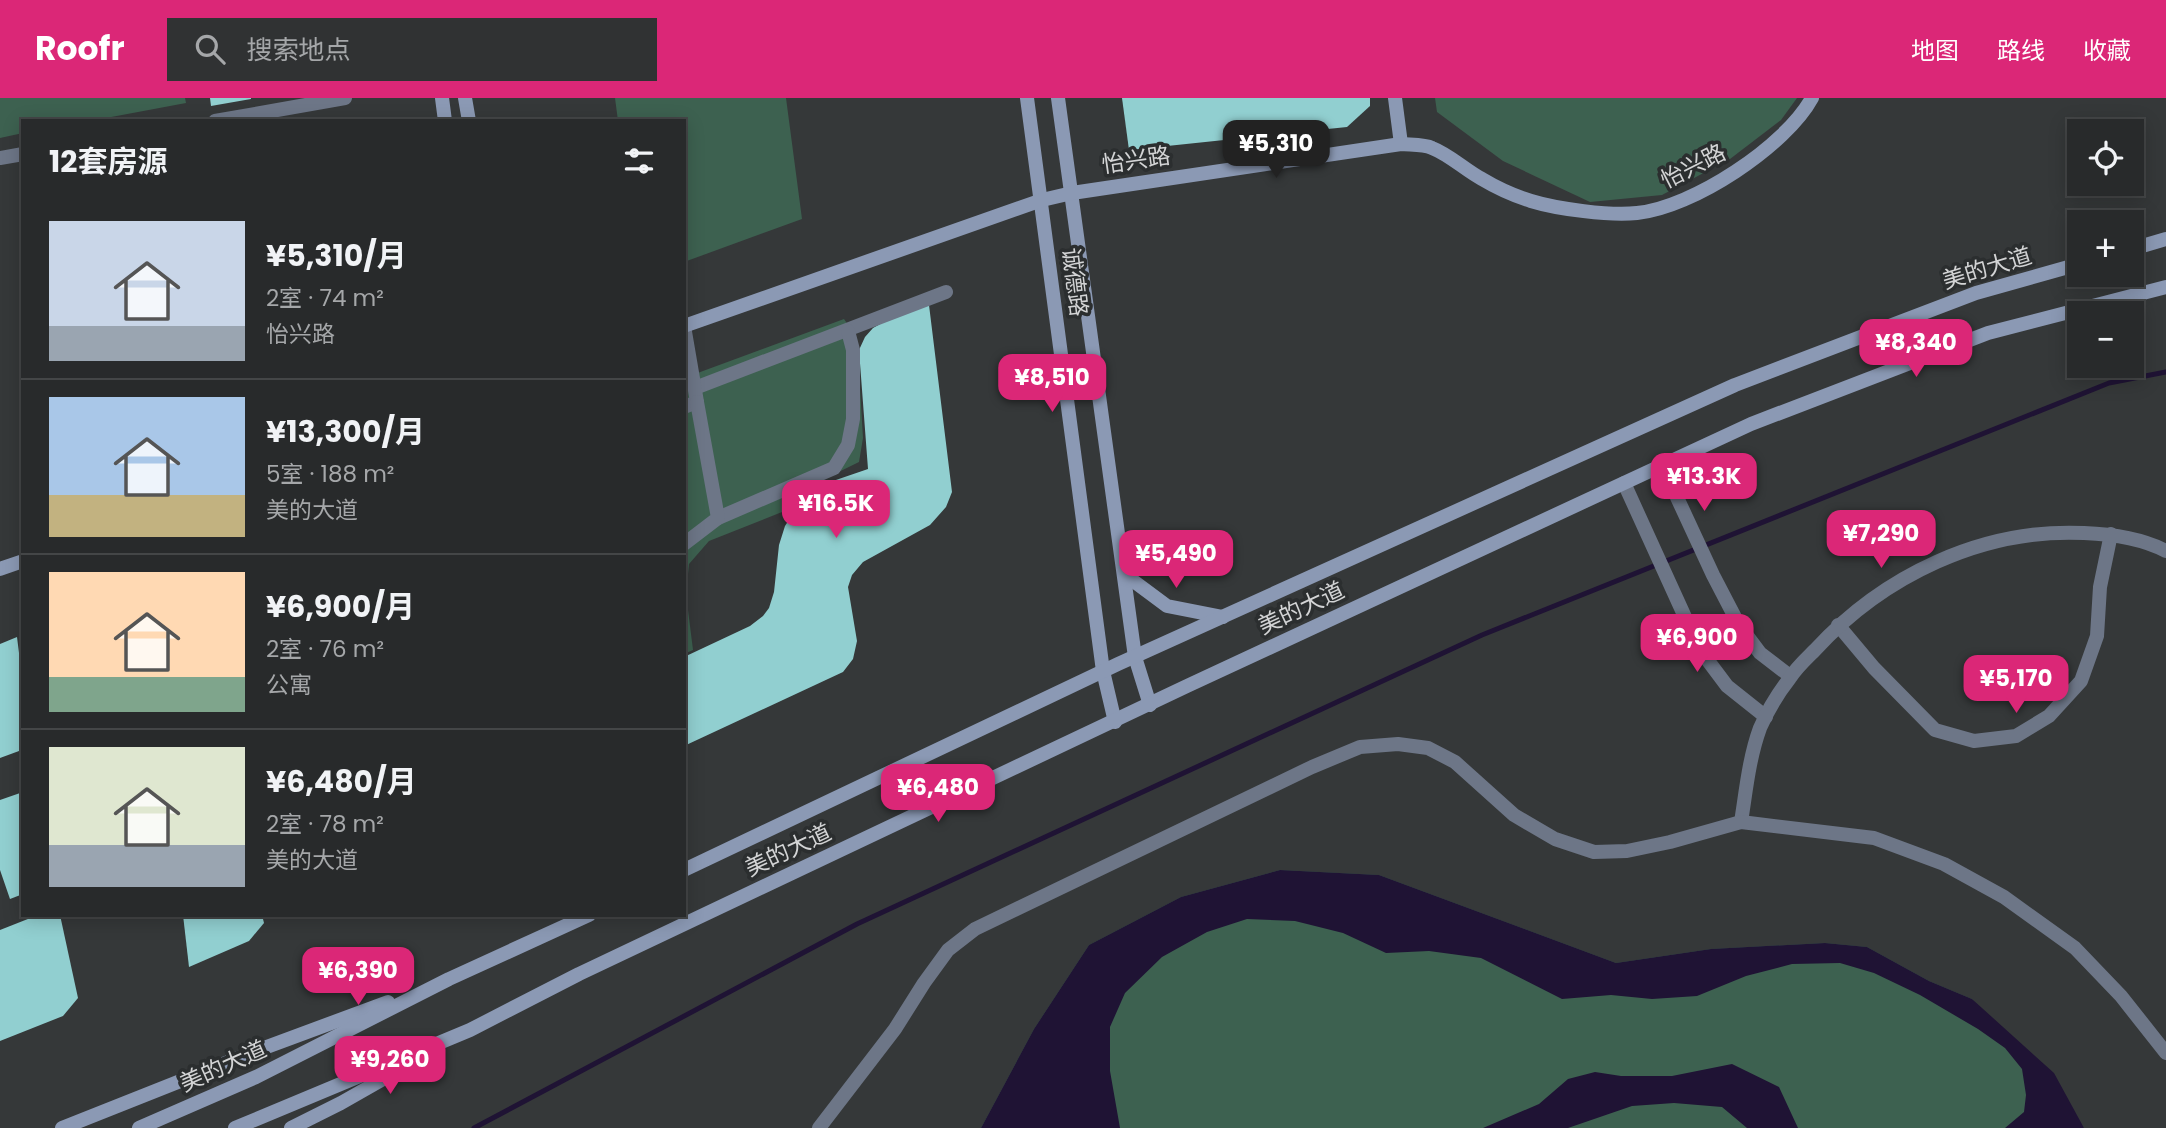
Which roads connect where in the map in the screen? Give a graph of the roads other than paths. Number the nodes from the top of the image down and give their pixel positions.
1 (345, 98) edge
2 (442, 98) edge
3 (465, 98) edge
4 (1027, 98) edge
5 (1058, 98) edge
6 (1395, 98) edge
7 (1812, 98) edge
8 (226, 119) edge
9 (445, 119) edge
10 (468, 119) edge
11 (1401, 144) junction
12 (21, 154) edge
13 (0, 158) edge
14 (1072, 193) junction
15 (1042, 200) junction
16 (2166, 239) edge
17 (2144, 245) edge
18 (2067, 267) edge
19 (2166, 287) edge
20 (946, 292) dead end
21 (686, 325) edge
22 (848, 331) junction
23 (686, 344) edge
24 (692, 399) edge
25 (1662, 465) junction
26 (1624, 483) junction
27 (718, 518) junction
28 (2111, 534) junction
29 (686, 542) edge
30 (2166, 551) edge
31 (21, 562) edge
32 (0, 569) edge
33 (1124, 574) junction
34 (1223, 617) junction
35 (1838, 625) junction
36 (1135, 657) junction
37 (1103, 671) junction
38 (1790, 677) junction
39 (1150, 705) junction
40 (1766, 717) junction
41 (1115, 722) junction
42 (1741, 822) junction
43 (686, 869) edge
44 (585, 917) edge
45 (449, 979) junction
46 (470, 1030) junction
47 (2166, 1053) edge
48 (62, 1128) edge
49 (139, 1128) edge
50 (236, 1128) edge
51 (291, 1128) edge
52 (818, 1128) edge

1 - 8 street
2 - 9 main road
3 - 10 main road
4 - 15 main road, 诚德路
5 - 14 main road, 诚德路
6 - 11 main road
7 - 11 main road, 怡兴路
11 - 14 main road, 怡兴路
12 - 13 street
14 - 15 main road, 怡兴路
14 - 33 main road, 诚德路
15 - 21 main road, 怡兴路
15 - 37 main road, 诚德路
16 - 17 main road
18 - 34 main road, 美的大道
19 - 25 main road, 美的大道
20 - 22 street
22 - 24 street
22 - 27 street
23 - 24 street
24 - 27 street
25 - 26 main road, 美的大道
25 - 38 street
26 - 39 main road, 美的大道
26 - 40 street
27 - 29 street
28 - 30 street
28 - 35 street
28 - 35 street
31 - 32 main road
33 - 34 main road
33 - 36 main road, 诚德路
34 - 36 main road, 美的大道
35 - 38 street
36 - 37 main road, 美的大道
36 - 39 main road, 诚德路
37 - 41 main road, 诚德路
37 - 43 main road, 美的大道
38 - 40 street
39 - 41 main road, 美的大道
40 - 42 street
41 - 46 main road, 美的大道
42 - 47 street
42 - 52 street
44 - 45 main road, 美的大道
45 - 48 main road
45 - 49 main road, 美的大道
46 - 50 main road, 美的大道
46 - 51 main road

